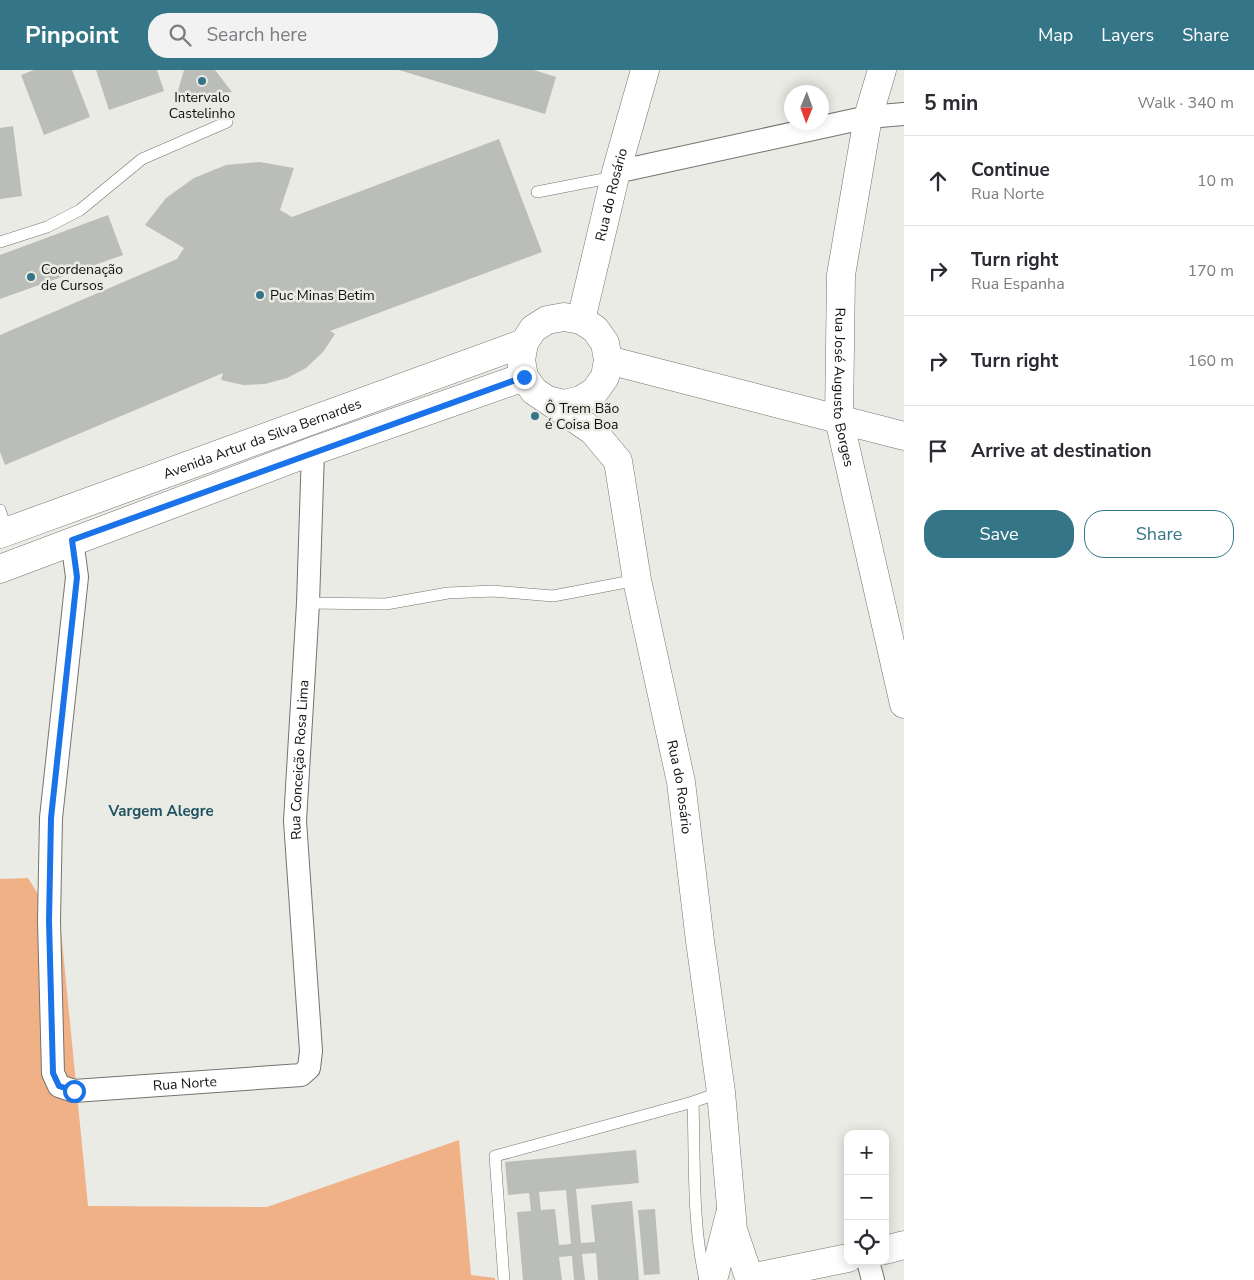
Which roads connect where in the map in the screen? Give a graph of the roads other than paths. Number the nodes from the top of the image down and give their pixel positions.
1 (645, 70) edge
2 (882, 70) edge
3 (904, 114) edge
4 (868, 117) junction
5 (227, 122) dead end
6 (616, 175) junction
7 (537, 192) dead end
8 (0, 242) edge
9 (581, 320) junction
10 (524, 344) junction
11 (608, 360) junction
12 (524, 377) junction
13 (548, 400) junction
14 (839, 419) junction
15 (904, 436) edge
16 (313, 451) junction
17 (2, 525) edge
18 (72, 540) junction
19 (0, 569) edge
20 (637, 580) junction
21 (308, 603) junction
22 (904, 704) edge
23 (309, 1068) joint
24 (721, 1092) junction
25 (693, 1102) junction
26 (731, 1208) junction
27 (904, 1245) edge
28 (889, 1249) edge
29 (844, 1259) edge
30 (869, 1265) edge
31 (750, 1279) edge
32 (504, 1280) edge
33 (705, 1280) edge
34 (713, 1280) edge
35 (873, 1280) edge

1 - 6 street, Rua do Rosário
2 - 4 street, Rua José Augusto Borges
3 - 4 street
4 - 6 street
4 - 14 street, Rua José Augusto Borges
5 - 8 lane
6 - 7 lane
6 - 9 street, Rua do Rosário
9 - 10 street
9 - 11 street
10 - 12 street
10 - 17 street, Avenida Artur da Silva Bernardes
11 - 13 street
11 - 14 street
12 - 13 street
12 - 16 street
13 - 20 street, Rua do Rosário
14 - 15 street
14 - 22 street, Rua José Augusto Borges
16 - 18 street
16 - 21 street, Rua Conceição Rosa Lima
18 - 19 street
18 - 23 street, Rua Norte
20 - 21 lane
20 - 24 street, Rua do Rosário
21 - 23 street, Rua Conceição Rosa Lima
24 - 25 lane
24 - 26 street, Rua do Rosário
25 - 32 lane
25 - 33 lane
26 - 31 street, Rua do Rosário
26 - 34 street, Rua do Rosário
27 - 28 street
29 - 31 street
30 - 35 street

